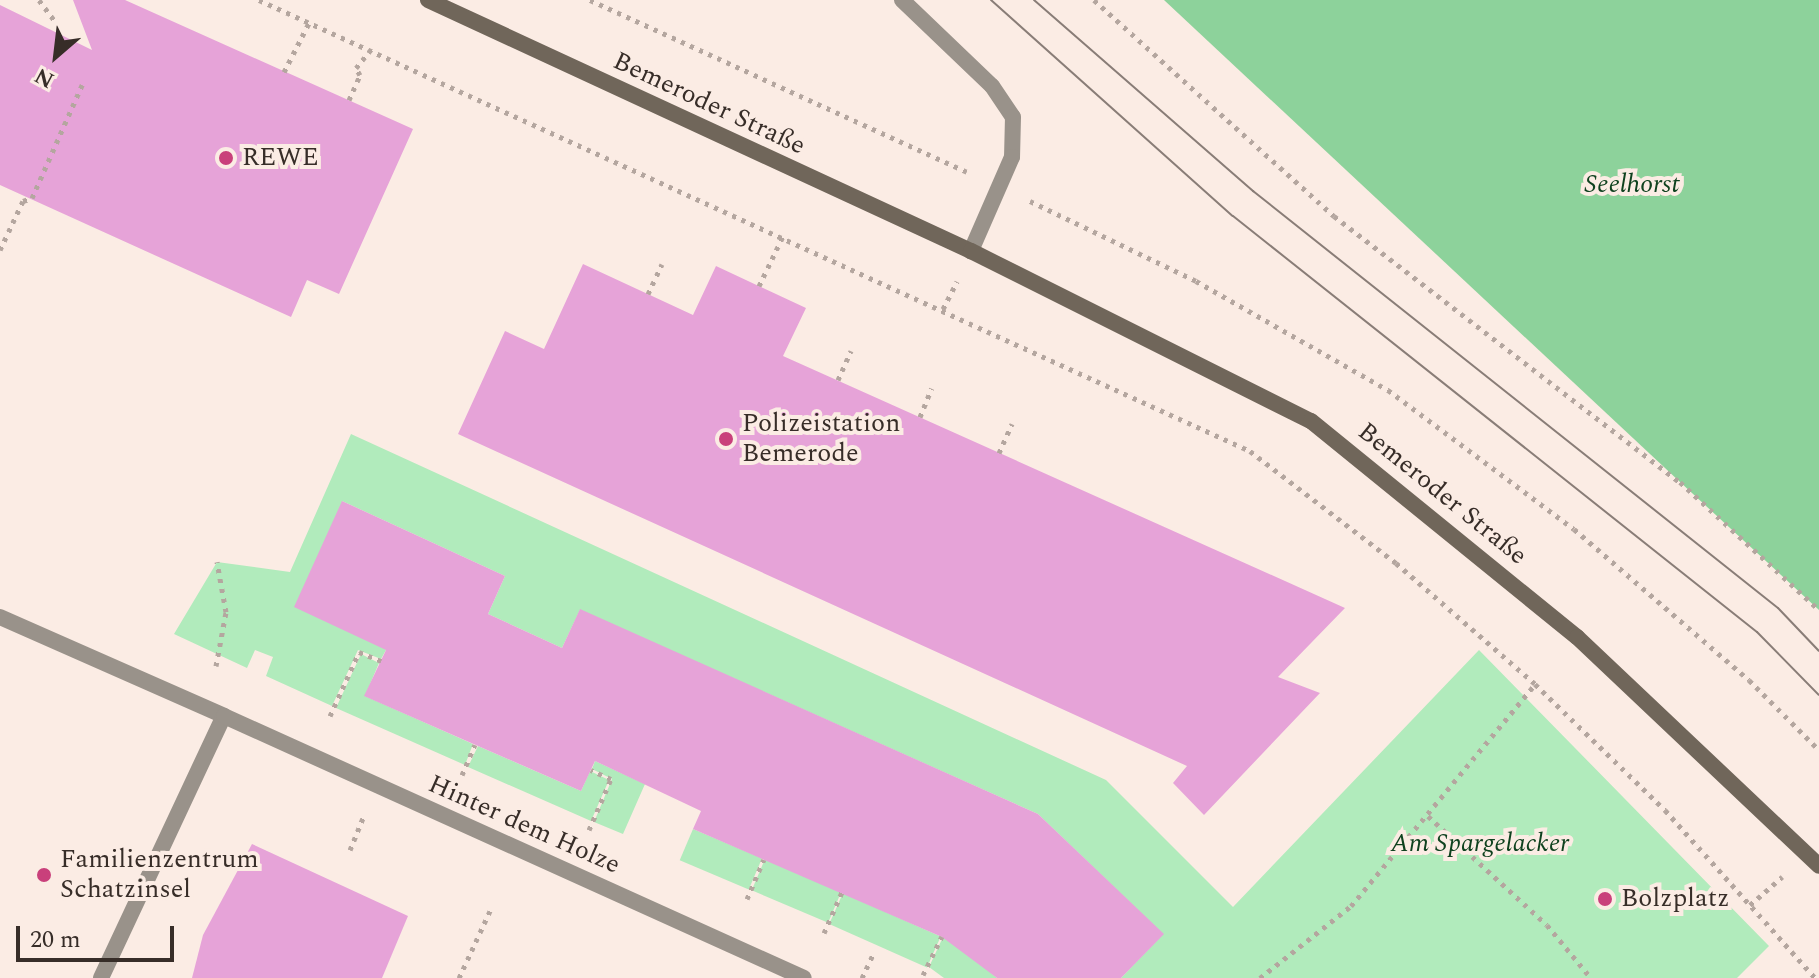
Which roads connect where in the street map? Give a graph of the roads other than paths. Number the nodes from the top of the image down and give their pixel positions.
1 (428, 0) edge
2 (902, 0) edge
3 (971, 251) junction
4 (0, 617) edge
5 (224, 716) junction
6 (1819, 866) edge
7 (101, 978) edge
8 (804, 978) edge

1 - 3 main road, Bemeroder Straße
2 - 3 street
3 - 6 main road, Bemeroder Straße
4 - 5 street, Hinter dem Holze
5 - 7 street
5 - 8 street, Hinter dem Holze

